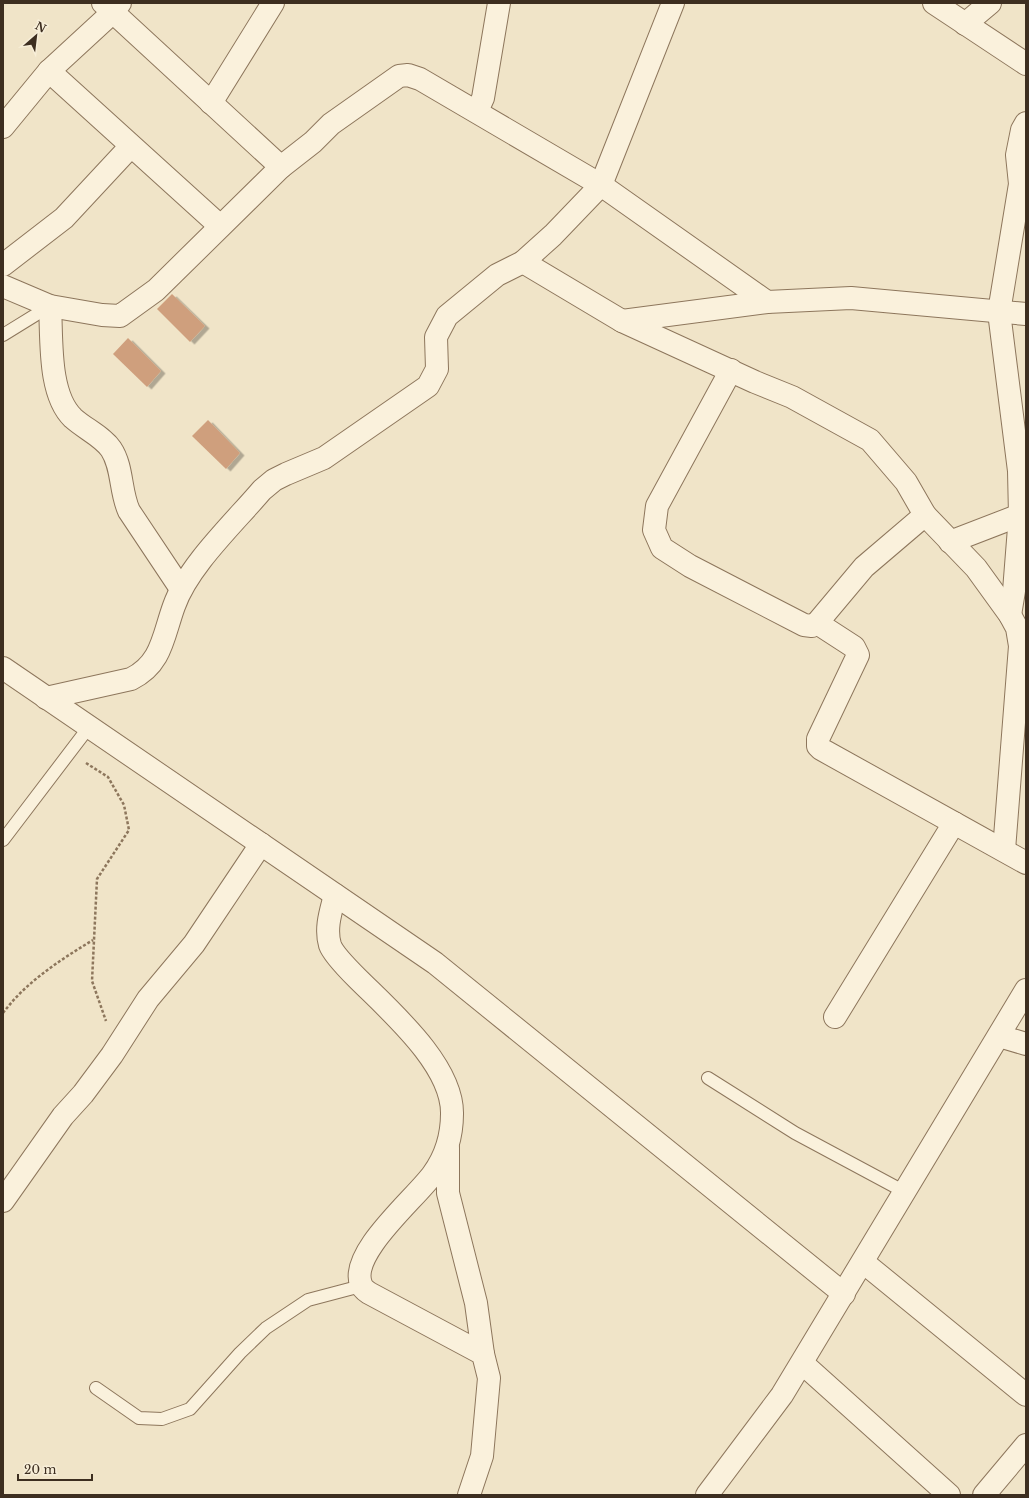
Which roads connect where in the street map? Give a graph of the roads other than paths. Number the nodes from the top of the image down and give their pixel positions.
1 (273, 3) edge
2 (499, 3) edge
3 (673, 3) edge
4 (934, 3) edge
5 (990, 3) edge
6 (112, 6) edge
7 (965, 24) junction
8 (1026, 64) edge
9 (49, 71) junction
10 (211, 103) junction
11 (477, 111) junction
12 (1026, 123) edge
13 (3, 127) edge
14 (131, 146) junction
15 (280, 167) junction
16 (601, 185) junction
17 (1023, 186) edge
18 (220, 226) junction
19 (522, 262) junction
20 (3, 265) edge
21 (3, 286) edge
22 (767, 302) junction
23 (50, 306) junction
24 (999, 312) junction
25 (1026, 314) edge
26 (622, 320) junction
27 (3, 335) edge
28 (731, 370) junction
29 (1023, 513) edge
30 (925, 515) junction
31 (950, 542) junction
32 (181, 589) junction
33 (1010, 615) junction
34 (818, 623) junction
35 (3, 668) edge
36 (46, 698) junction
37 (89, 727) junction
38 (954, 823) junction
39 (3, 840) edge
40 (261, 844) junction
41 (1004, 850) junction
42 (1026, 863) edge
43 (335, 895) junction
44 (1026, 990) edge
45 (835, 1017) dead end
46 (999, 1036) junction
47 (1026, 1044) edge
48 (708, 1078) dead end
49 (448, 1144) junction
50 (905, 1192) junction
51 (3, 1201) edge
52 (863, 1262) junction
53 (361, 1286) junction
54 (844, 1294) junction
55 (483, 1354) junction
56 (802, 1363) junction
57 (96, 1388) dead end
58 (1026, 1395) edge
59 (1026, 1445) edge
60 (469, 1495) edge
61 (707, 1495) edge
62 (949, 1495) edge
63 (984, 1495) edge

1 - 10 street
2 - 11 street
3 - 16 street
4 - 7 street
5 - 7 street
6 - 9 street
6 - 10 street
7 - 8 street
9 - 13 street
9 - 14 street
10 - 15 street
11 - 15 street
11 - 16 street
12 - 17 street
14 - 18 street
14 - 20 street
15 - 18 street
16 - 19 street
16 - 22 street
17 - 24 street
18 - 23 street
19 - 26 street
19 - 32 street
21 - 23 street
22 - 24 street
22 - 26 street
23 - 27 lane
23 - 32 street
24 - 25 street
24 - 29 street
26 - 28 street
28 - 30 street
28 - 34 street
29 - 31 street
29 - 33 street
30 - 31 street
30 - 34 street
31 - 33 street
32 - 36 street
33 - 41 street
34 - 38 street
35 - 36 street
36 - 37 street
37 - 39 lane
37 - 40 street
38 - 41 street
38 - 45 street
40 - 43 street
40 - 51 street
41 - 42 street
43 - 49 street
43 - 54 street
44 - 46 street
46 - 47 street
46 - 50 street
48 - 50 lane
49 - 53 street
49 - 55 street
50 - 52 street
52 - 54 street
52 - 58 street
53 - 55 street
53 - 57 lane
54 - 56 street
55 - 60 street
56 - 61 street
56 - 62 street
59 - 63 street

